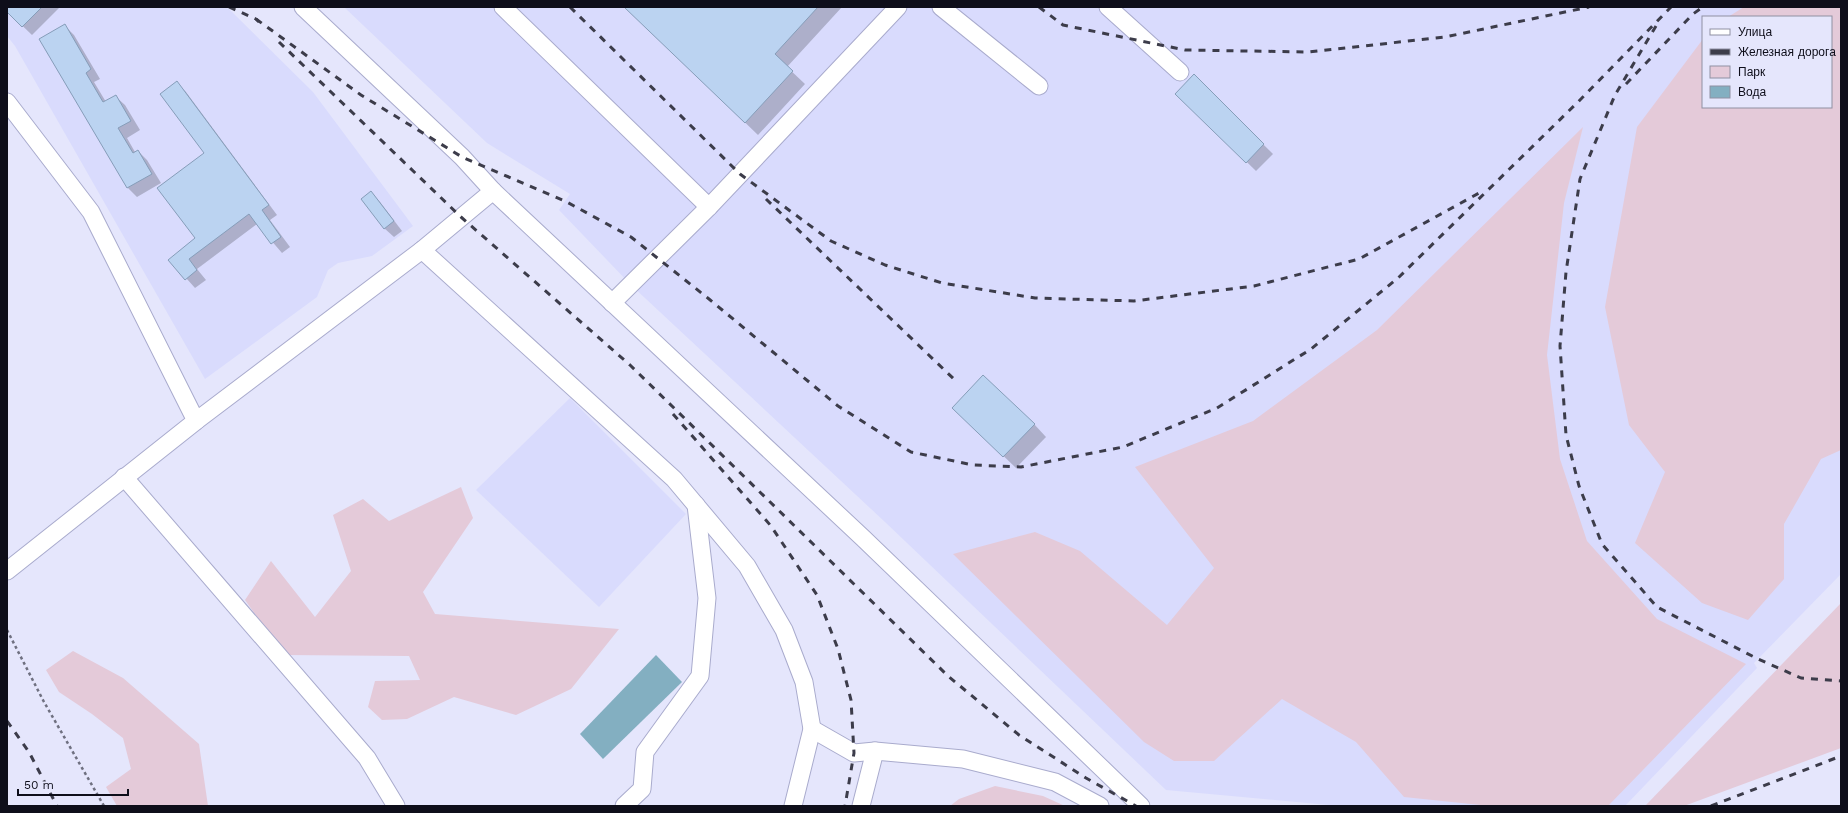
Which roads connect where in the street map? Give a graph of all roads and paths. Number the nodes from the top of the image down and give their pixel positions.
1 (303, 7) edge
2 (503, 7) edge
3 (898, 7) edge
4 (941, 7) edge
5 (1108, 7) edge
6 (1180, 72) dead end
7 (1039, 86) dead end
8 (7, 102) edge
9 (493, 191) junction
10 (709, 207) junction
11 (422, 250) junction
12 (612, 303) junction
13 (196, 420) junction
14 (124, 478) junction
15 (696, 505) junction
16 (7, 570) edge
17 (7, 630) edge
18 (812, 729) junction
19 (875, 751) junction
20 (104, 806) edge
21 (396, 806) edge
22 (624, 806) edge
23 (793, 806) edge
24 (861, 806) edge
25 (1100, 806) edge
26 (1141, 806) edge

1 - 9 street
2 - 10 street
3 - 10 street
4 - 7 street
5 - 6 street
8 - 13 street
9 - 11 street
9 - 12 street
10 - 12 street
11 - 13 street
11 - 15 street
12 - 26 street
13 - 14 street
14 - 16 street
14 - 21 street
15 - 18 street
15 - 22 street
17 - 20 path
18 - 19 street
18 - 23 street
19 - 24 street
19 - 25 street

